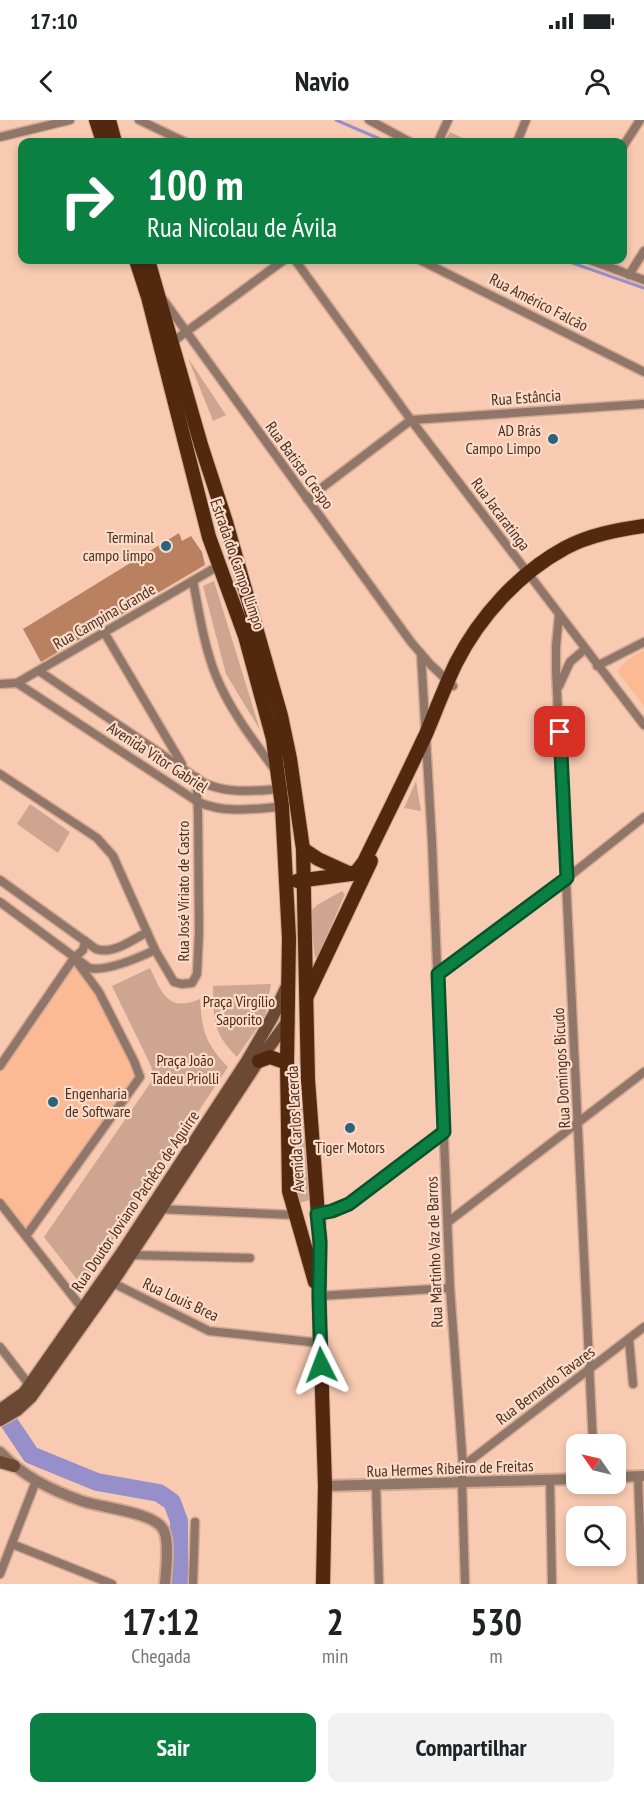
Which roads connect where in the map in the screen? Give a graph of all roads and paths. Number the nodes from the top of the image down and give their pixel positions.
1 (70, 120) edge
2 (96, 120) edge
3 (109, 120) edge
4 (139, 120) edge
5 (369, 120) edge
6 (448, 120) edge
7 (526, 120) edge
8 (640, 120) edge
9 (0, 135) edge
10 (102, 138) edge
11 (114, 138) edge
12 (177, 138) edge
13 (403, 138) edge
14 (440, 138) edge
15 (519, 138) edge
16 (627, 140) edge
17 (644, 251) edge
18 (137, 264) edge
19 (149, 264) edge
20 (278, 264) edge
21 (298, 264) edge
22 (428, 264) edge
23 (600, 264) edge
24 (629, 275) junction
25 (644, 279) edge
26 (157, 291) junction
27 (185, 332) junction
28 (171, 343) junction
29 (644, 372) edge
30 (644, 404) edge
31 (411, 420) junction
32 (307, 500) junction
33 (644, 526) edge
34 (209, 537) junction
35 (237, 563) junction
36 (220, 565) junction
37 (528, 573) junction
38 (193, 580) junction
39 (559, 615) junction
40 (104, 632) junction
41 (644, 642) edge
42 (585, 649) junction
43 (421, 654) junction
44 (597, 666) junction
45 (39, 671) junction
46 (17, 683) junction
47 (450, 683) junction
48 (0, 684) edge
49 (558, 690) junction
50 (644, 725) edge
51 (427, 738) junction
52 (254, 741) junction
53 (275, 749) junction
54 (183, 767) junction
55 (0, 774) edge
56 (196, 777) junction
57 (279, 782) junction
58 (295, 789) junction
59 (198, 802) junction
60 (297, 804) junction
61 (282, 807) junction
62 (644, 817) edge
63 (303, 849) junction
64 (351, 874) junction
65 (567, 878) junction
66 (0, 880) edge
67 (304, 880) junction
68 (287, 882) junction
69 (0, 902) edge
70 (147, 932) junction
71 (289, 938) junction
72 (85, 941) junction
73 (155, 950) junction
74 (326, 957) junction
75 (74, 958) junction
76 (306, 960) junction
77 (438, 974) junction
78 (290, 977) junction
79 (306, 999) junction
80 (288, 1021) junction
81 (259, 1061) junction
82 (287, 1063) junction
83 (0, 1066) edge
84 (644, 1072) edge
85 (579, 1121) junction
86 (444, 1132) junction
87 (0, 1203) edge
88 (156, 1209) junction
89 (317, 1216) junction
90 (296, 1219) junction
91 (448, 1222) junction
92 (26, 1236) junction
93 (130, 1255) junction
94 (250, 1258) dead end
95 (108, 1281) junction
96 (450, 1288) junction
97 (319, 1296) junction
98 (86, 1313) junction
99 (644, 1327) edge
100 (629, 1339) junction
101 (321, 1343) junction
102 (0, 1347) edge
103 (589, 1371) junction
104 (633, 1384) dead end
105 (33, 1388) junction
106 (15, 1407) junction
107 (0, 1410) edge
108 (0, 1420) edge
109 (592, 1434) edge
110 (0, 1452) edge
111 (0, 1462) edge
112 (14, 1466) junction
113 (463, 1466) junction
114 (641, 1477) edge
115 (550, 1479) junction
116 (566, 1479) edge
117 (36, 1481) junction
118 (462, 1482) junction
119 (376, 1485) junction
120 (326, 1486) junction
121 (195, 1522) dead end
122 (12, 1544) junction
123 (0, 1574) edge
124 (112, 1584) edge
125 (165, 1584) edge
126 (193, 1584) edge
127 (323, 1584) edge
128 (380, 1584) edge
129 (465, 1584) edge
130 (552, 1584) edge
131 (642, 1584) edge

1 - 9 street
2 - 10 main road
3 - 11 main road
4 - 12 street
5 - 13 street
6 - 14 street
7 - 15 street
8 - 16 street
17 - 24 street
18 - 34 main road, Estrada do Campo Limpo
19 - 26 main road, Estrada do Campo Limpo
20 - 27 street
21 - 31 street, Rua Jacaratinga
22 - 29 street, Rua Américo Falcão
23 - 24 street
24 - 25 street
26 - 27 street, Rua Batista Crespo
26 - 28 main road, Estrada do Campo Limpo
27 - 28 street
27 - 32 street, Rua Batista Crespo
28 - 35 main road, Estrada do Campo Limpo
30 - 31 street, Rua Estância
31 - 32 street
31 - 37 street, Rua Jacaratinga
32 - 43 street, Rua Batista Crespo
33 - 37 main road
34 - 35 main road
34 - 36 main road, Estrada do Campo Limpo
35 - 58 main road, Estrada do Campo Limpo
36 - 38 street, Rua Campina Grande
36 - 53 main road, Estrada do Campo Limpo
37 - 39 street, Rua Jacaratinga
37 - 47 main road
38 - 40 street, Rua Campina Grande
38 - 52 street
39 - 42 street, Rua Jacaratinga
39 - 49 street, Rua Domingos Bicudo
40 - 45 street, Rua Campina Grande
40 - 54 street
41 - 44 street
42 - 44 street, Rua Jacaratinga
42 - 49 street, Rua Domingos Bicudo
43 - 47 street, Rua Batista Crespo
43 - 51 street
44 - 50 street, Rua Jacaratinga
45 - 46 street, Rua Campina Grande
45 - 54 street, Avenida Vitor Gabriel
46 - 48 street, Rua Campina Grande
46 - 59 street, Avenida Vitor Gabriel
47 - 51 main road
49 - 65 street, Rua Domingos Bicudo
51 - 64 main road
51 - 74 main road
51 - 77 street, Rua Martinho Vaz de Barros
52 - 53 street
52 - 57 street
53 - 57 main road, Estrada do Campo Limpo
54 - 56 street, Avenida Vitor Gabriel
55 - 70 street
56 - 57 street, Avenida Vitor Gabriel
56 - 59 street, Rua José Víriato de Castro
57 - 58 street, Avenida Vitor Gabriel
57 - 61 main road, Estrada do Campo Limpo
58 - 60 main road, Estrada do Campo Limpo
59 - 61 street, Avenida Vitor Gabriel
59 - 73 street, Rua José Víriato de Castro
60 - 61 street, Avenida Vitor Gabriel
60 - 63 main road, Estrada do Campo Limpo
61 - 68 main road, Estrada do Campo Limpo
62 - 65 street
63 - 64 main road
63 - 67 main road, Estrada do Campo Limpo
64 - 67 main road
65 - 77 street
65 - 85 street, Rua Domingos Bicudo
66 - 72 street
67 - 68 main road
67 - 76 main road, Estrada do Campo Limpo
68 - 71 main road, Estrada do Campo Limpo
69 - 75 street
70 - 72 street
70 - 73 street
71 - 76 main road
71 - 78 main road, Estrada do Campo Limpo
72 - 75 street
73 - 75 street
74 - 76 main road
74 - 79 main road
75 - 83 street
75 - 92 street
76 - 79 main road, Avenida Carlos Lacerda
77 - 86 street, Rua Martinho Vaz de Barros
78 - 80 main road, Avenida Carlos Lacerda
78 - 88 main road, Rua Doutor Joviano Pachêco de Aguirre
79 - 80 main road
79 - 89 main road, Avenida Carlos Lacerda
80 - 81 main road, Rua Doutor Joviano Pachêco de Aguirre
80 - 82 main road, Avenida Carlos Lacerda
81 - 82 main road
81 - 88 main road, Rua Doutor Joviano Pachêco de Aguirre
82 - 90 main road, Avenida Carlos Lacerda
84 - 85 street
85 - 91 street
85 - 103 street, Rua Domingos Bicudo
86 - 89 street
86 - 91 street, Rua Martinho Vaz de Barros
87 - 92 street
88 - 90 street
88 - 93 main road, Rua Doutor Joviano Pachêco de Aguirre
88 - 95 main road, Rua Doutor Joviano Pachêco de Aguirre
89 - 90 main road
89 - 97 main road, Avenida Carlos Lacerda
90 - 97 main road, Avenida Carlos Lacerda
91 - 96 street, Rua Martinho Vaz de Barros
92 - 98 street
93 - 94 street
93 - 95 main road, Rua Doutor Joviano Pachêco de Aguirre
95 - 98 main road, Rua Doutor Joviano Pachêco de Aguirre
95 - 101 street, Rua Louis Brea
96 - 97 street
96 - 113 street, Rua Martinho Vaz de Barros
97 - 101 main road, Avenida Carlos Lacerda
98 - 105 main road, Rua Doutor Joviano Pachêco de Aguirre
99 - 100 street, Rua Bernardo Tavares
100 - 103 street, Rua Bernardo Tavares
100 - 104 street
101 - 120 main road, Avenida Carlos Lacerda
102 - 105 street
103 - 109 street, Rua Domingos Bicudo
103 - 113 street, Rua Bernardo Tavares
105 - 106 main road, Rua Doutor Joviano Pachêco de Aguirre
106 - 107 main road
106 - 108 main road
110 - 112 street
111 - 112 main road
112 - 117 street
113 - 118 street, Rua Martinho Vaz de Barros
114 - 131 street
115 - 116 street, Rua Hermes Ribeiro de Freitas
115 - 118 street, Rua Hermes Ribeiro de Freitas
115 - 130 street
117 - 122 street
117 - 125 street
118 - 119 street, Rua Hermes Ribeiro de Freitas
118 - 129 street, Rua Martinho Vaz de Barros
119 - 120 street, Rua Hermes Ribeiro de Freitas
119 - 128 street
120 - 127 main road, Avenida Carlos Lacerda
121 - 126 street
122 - 123 street
122 - 124 street

